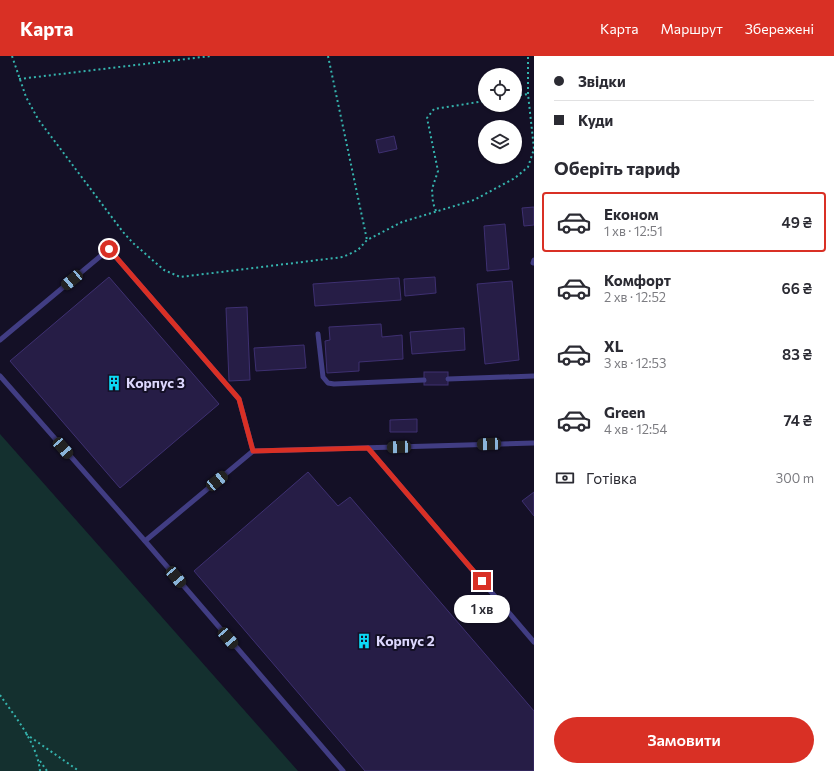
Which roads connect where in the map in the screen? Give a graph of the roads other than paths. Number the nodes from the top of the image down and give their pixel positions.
1 (318, 334) dead end
2 (0, 340) edge
3 (0, 376) edge
4 (534, 376) edge
5 (448, 379) dead end
6 (424, 380) dead end
7 (534, 443) edge
8 (368, 448) junction
9 (253, 451) junction
10 (145, 541) junction
11 (534, 642) edge
12 (343, 771) edge

1 - 6 lane
2 - 9 lane
3 - 10 lane
4 - 5 lane
7 - 8 lane
8 - 9 lane
8 - 11 lane
9 - 10 lane
10 - 12 lane

